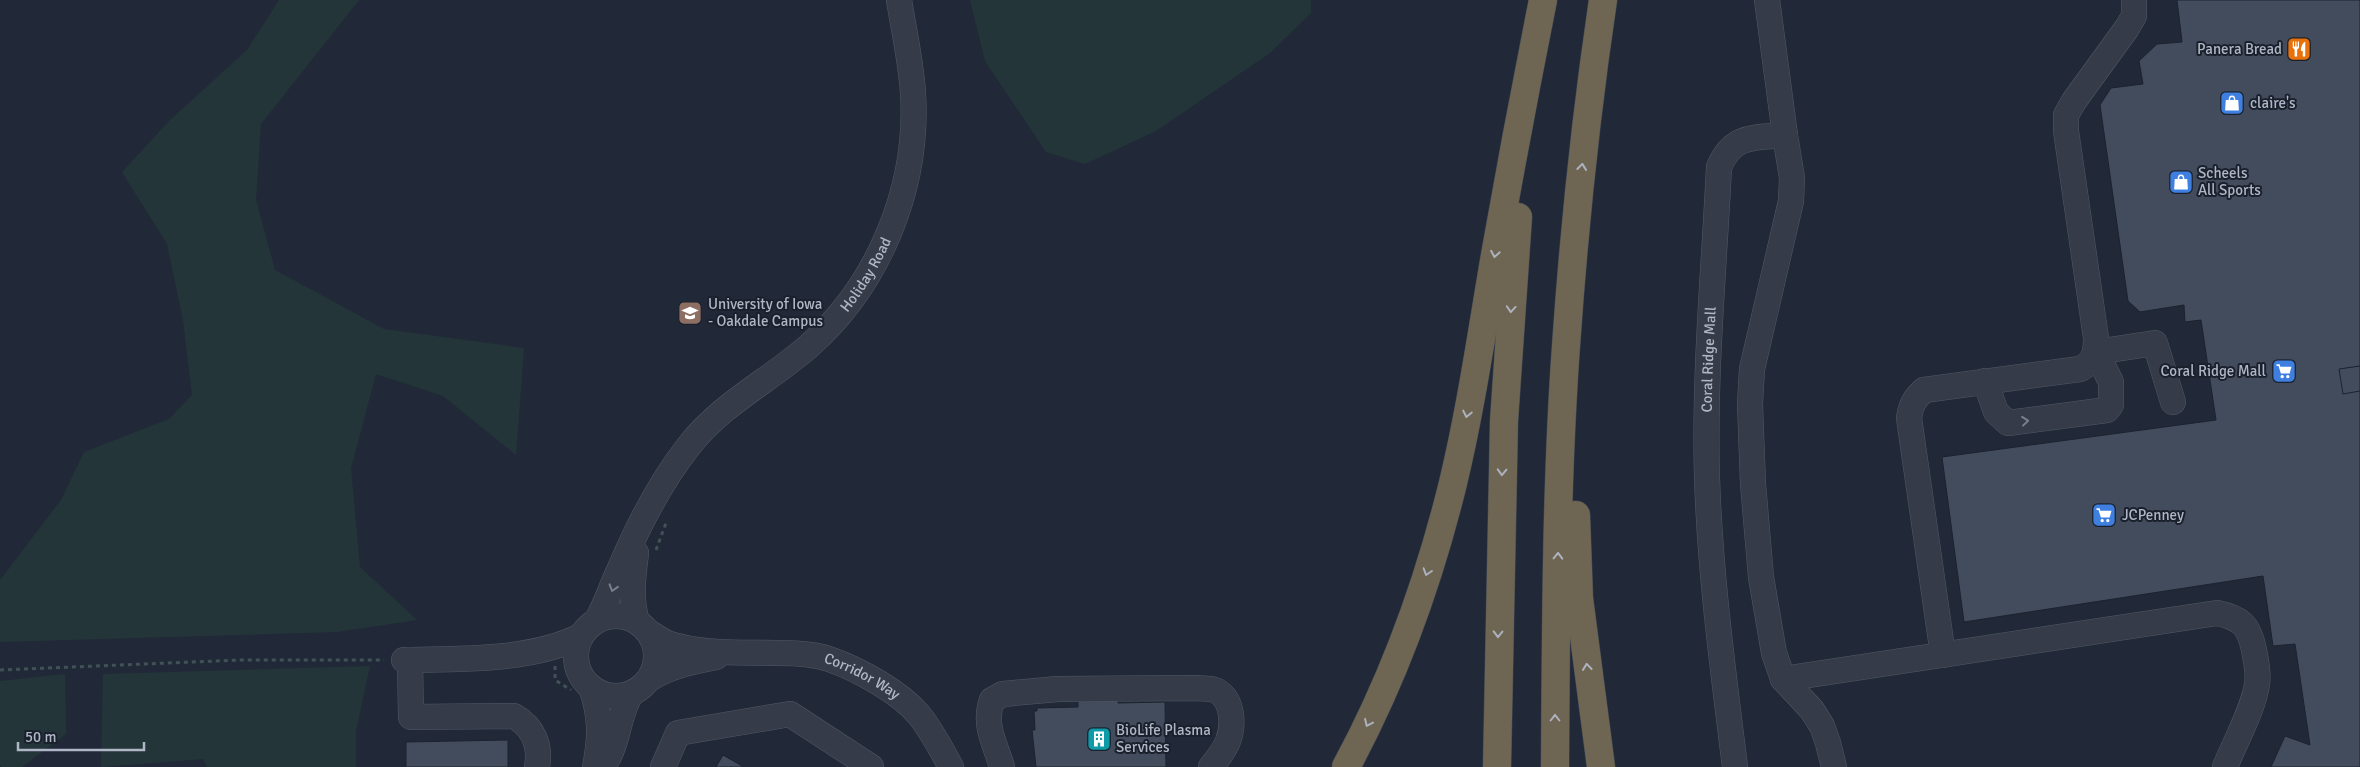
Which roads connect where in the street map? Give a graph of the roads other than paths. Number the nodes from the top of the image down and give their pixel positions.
1 (899, 0) edge
2 (1544, 0) edge
3 (1603, 0) edge
4 (1767, 0) edge
5 (2134, 0) edge
6 (1785, 135) junction
7 (1579, 198) junction
8 (2096, 352) junction
9 (1985, 381) junction
10 (2173, 402) dead end
11 (639, 528) junction
12 (642, 626) junction
13 (589, 628) junction
14 (735, 654) junction
15 (1943, 654) junction
16 (497, 657) junction
17 (1783, 679) junction
18 (586, 681) junction
19 (639, 687) junction
20 (537, 767) edge
21 (595, 767) edge
22 (603, 767) edge
23 (663, 767) edge
24 (870, 767) edge
25 (951, 767) edge
26 (1002, 767) edge
27 (1211, 767) edge
28 (1346, 767) edge
29 (1497, 767) edge
30 (1555, 767) edge
31 (1601, 767) edge
32 (1735, 767) edge
33 (1834, 767) edge
34 (2225, 767) edge

1 - 11 street, Holiday Road
2 -> 28 highway
2 -> 29 highway
7 -> 3 highway
4 - 6 street
5 - 8 street
6 - 17 street
6 - 32 street, Coral Ridge Mall
30 -> 7 highway
31 -> 7 highway
8 - 9 street
9 -> 8 street
8 - 10 street
9 - 15 street
11 - 12 street, Holiday Road
11 -> 13 street, Holiday Road
12 - 13 street
12 - 14 street, Corridor Way
12 - 19 street, Holiday Road
13 - 16 street
13 - 18 street, Holiday Road
14 - 19 street, Corridor Way
14 - 25 street, Corridor Way
15 - 17 street
15 - 34 street
16 - 18 street
16 - 20 street
17 - 33 street
18 - 19 street
18 - 21 street, Holiday Road
19 - 22 street, Holiday Road
23 - 24 street
26 - 27 street

